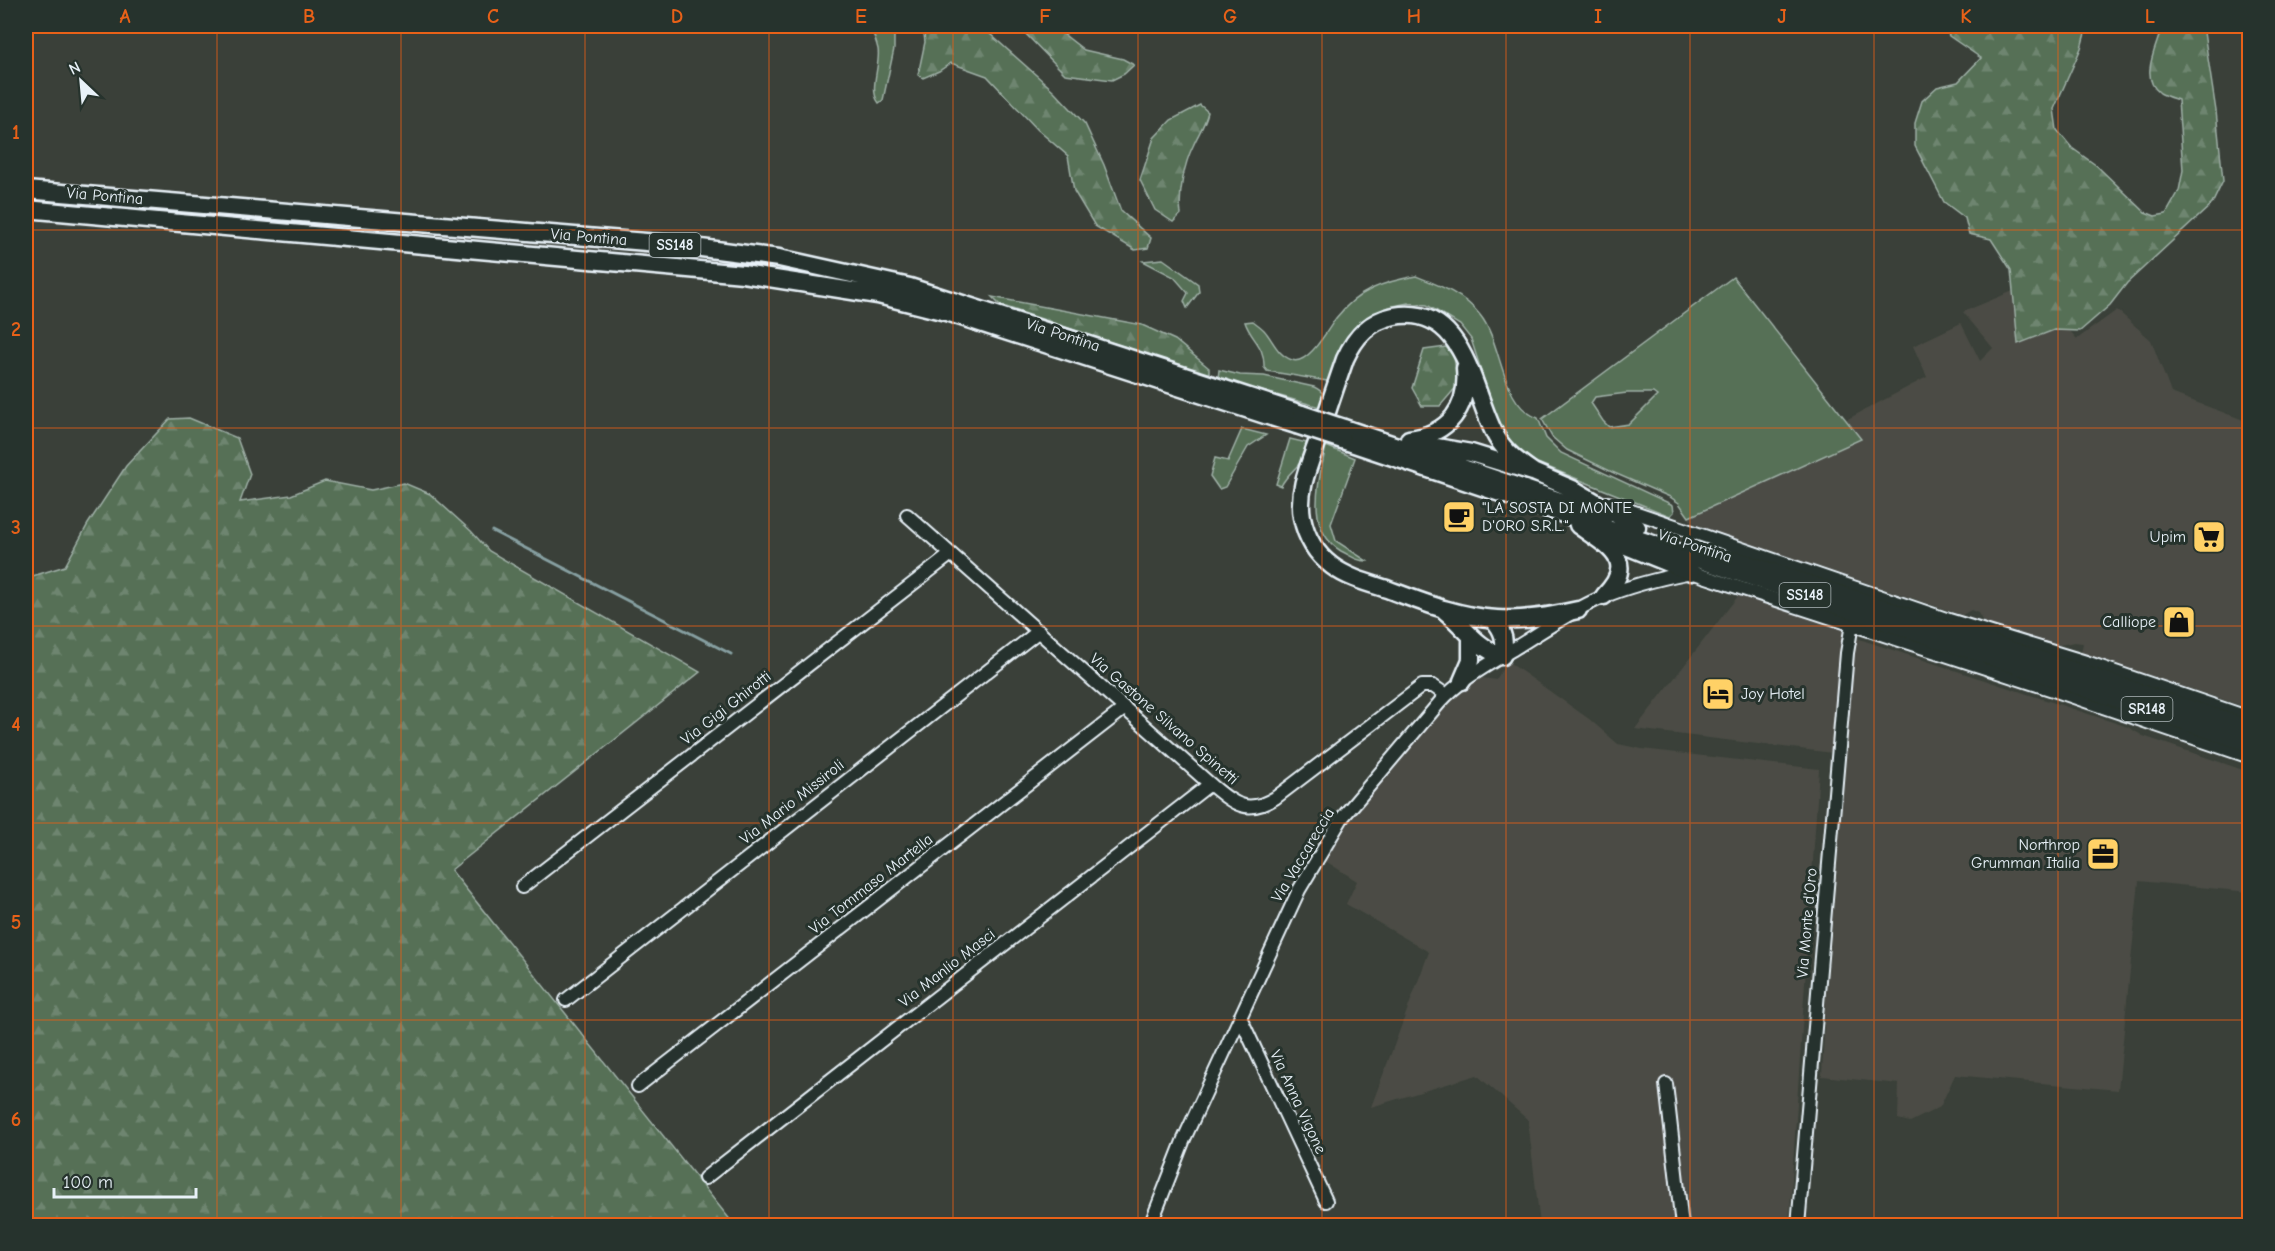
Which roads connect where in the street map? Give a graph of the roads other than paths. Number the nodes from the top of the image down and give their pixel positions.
1 (26, 190) edge
2 (26, 209) edge
3 (1464, 355) junction
4 (1299, 420) junction
5 (1343, 434) junction
6 (1401, 440) junction
7 (1533, 472) junction
8 (1575, 490) junction
9 (907, 515) dead end
10 (1566, 515) junction
11 (1636, 527) junction
12 (951, 555) junction
13 (1692, 572) junction
14 (1604, 596) junction
15 (1442, 609) junction
16 (1578, 610) junction
17 (1493, 619) junction
18 (1852, 624) junction
19 (1039, 631) junction
20 (1471, 638) junction
21 (1502, 656) junction
22 (2061, 667) joint
23 (2045, 675) joint
24 (1462, 681) junction
25 (1446, 695) junction
26 (1125, 708) junction
27 (2250, 718) edge
28 (2250, 728) edge
29 (2250, 744) edge
30 (2250, 757) edge
31 (1210, 784) junction
32 (522, 887) dead end
33 (566, 1000) dead end
34 (1240, 1017) junction
35 (1666, 1084) dead end
36 (638, 1086) dead end
37 (705, 1178) dead end
38 (1326, 1201) dead end
39 (1150, 1226) edge
40 (1682, 1226) edge
41 (1798, 1226) edge

1 - 4 highway, Via Pontina / SS148
2 - 4 highway, Via Pontina / SS148
3 - 6 highway
3 - 7 highway
3 - 15 highway
4 - 5 highway, Via Pontina / SS148, bridge
5 - 6 highway
5 - 10 highway, Via Pontina / SS148
5 - 11 highway, Via Pontina / SS148
6 - 7 highway
7 - 8 highway
8 - 11 highway
8 - 27 street, Via Pontina
9 - 12 street, Via Gastone Silvano Spinetti
10 - 13 highway
10 - 14 highway
10 - 23 highway, Via Pontina / SS148
11 - 22 highway, Via Pontina / SS148
12 - 19 street, Via Gastone Silvano Spinetti
12 - 32 street, Via Gigi Ghirotti
13 - 14 street, Via Vaccareccia
13 - 18 street, Via Pontina
14 - 16 street, Via Vaccareccia
15 - 17 highway
15 - 20 highway
16 - 17 highway
16 - 21 street, Via Vaccareccia
17 - 21 highway
18 - 30 street, Via Pontina
18 - 41 street, Via Monte d'Oro
19 - 26 street, Via Gastone Silvano Spinetti
19 - 33 street, Via Mario Missiroli
20 - 21 highway
20 - 24 highway
21 - 24 street, Via Vaccareccia
22 - 28 highway, SR148
23 - 29 highway, SR148
24 - 25 street, Via Vaccareccia
25 - 31 street, Via Gastone Silvano Spinetti
25 - 34 street, Via Vaccareccia
26 - 31 street, Via Gastone Silvano Spinetti
26 - 36 street, Via Tommaso Martella
31 - 37 street, Via Manlio Masci
34 - 38 street, Via Anna Vigone
34 - 39 street, Via Vaccareccia
35 - 40 street

